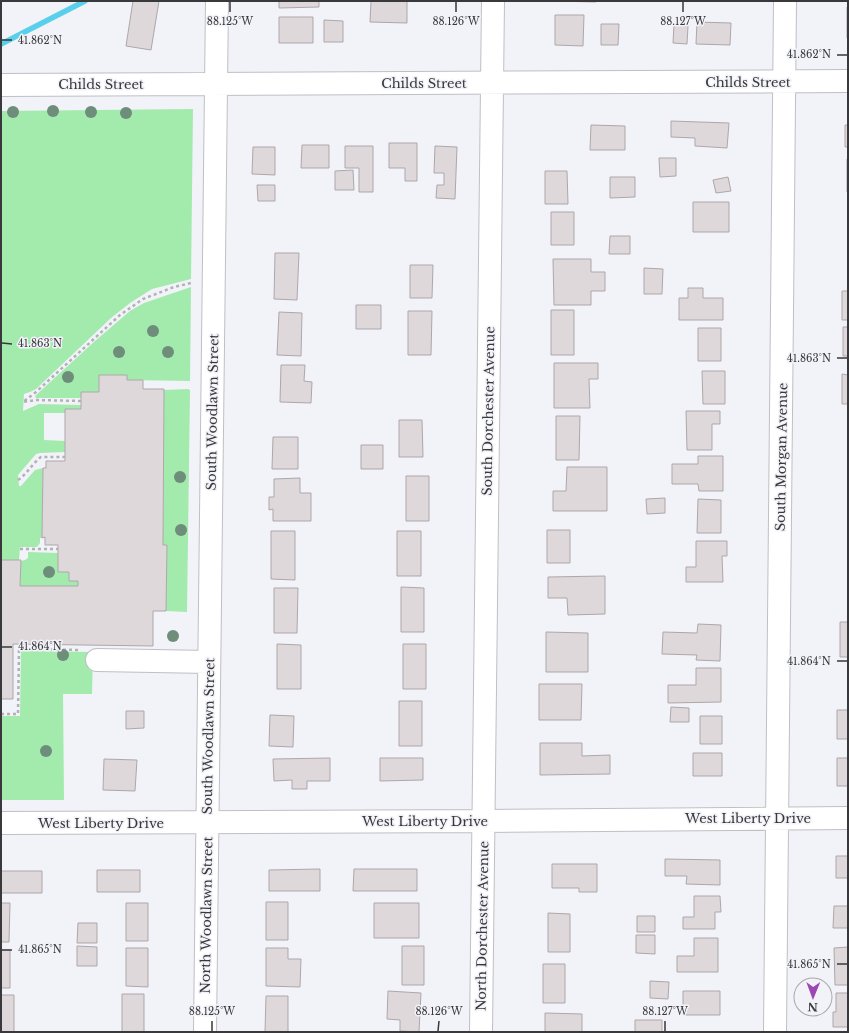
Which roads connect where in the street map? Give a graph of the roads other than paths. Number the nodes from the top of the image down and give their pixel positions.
1 (217, 1) edge
2 (493, 1) edge
3 (786, 1) edge
4 (492, 82) junction
5 (784, 82) junction
6 (848, 82) edge
7 (216, 84) junction
8 (1, 85) edge
9 (90, 655) road end
10 (209, 662) junction
11 (777, 818) junction
12 (848, 818) edge
13 (484, 821) junction
14 (207, 822) junction
15 (1, 824) edge
16 (205, 1032) edge
17 (480, 1032) edge
18 (775, 1032) edge

1 - 7 street, South Woodlawn Street
2 - 4 street, South Dorchester Avenue
3 - 5 street, South Morgan Avenue
4 - 5 street, Childs Street
4 - 7 street, Childs Street
4 - 13 street, South Dorchester Avenue
5 - 6 street, Childs Street
5 - 11 street, South Morgan Avenue
7 - 8 street, Childs Street
7 - 10 street, South Woodlawn Street
9 - 10 street
10 - 14 street, South Woodlawn Street
11 - 12 street, West Liberty Drive
11 - 13 street, West Liberty Drive
11 - 18 street, South Morgan Avenue
13 - 14 street, West Liberty Drive
13 - 17 street, North Dorchester Avenue
14 - 15 street, West Liberty Drive
14 - 16 street, North Woodlawn Street

